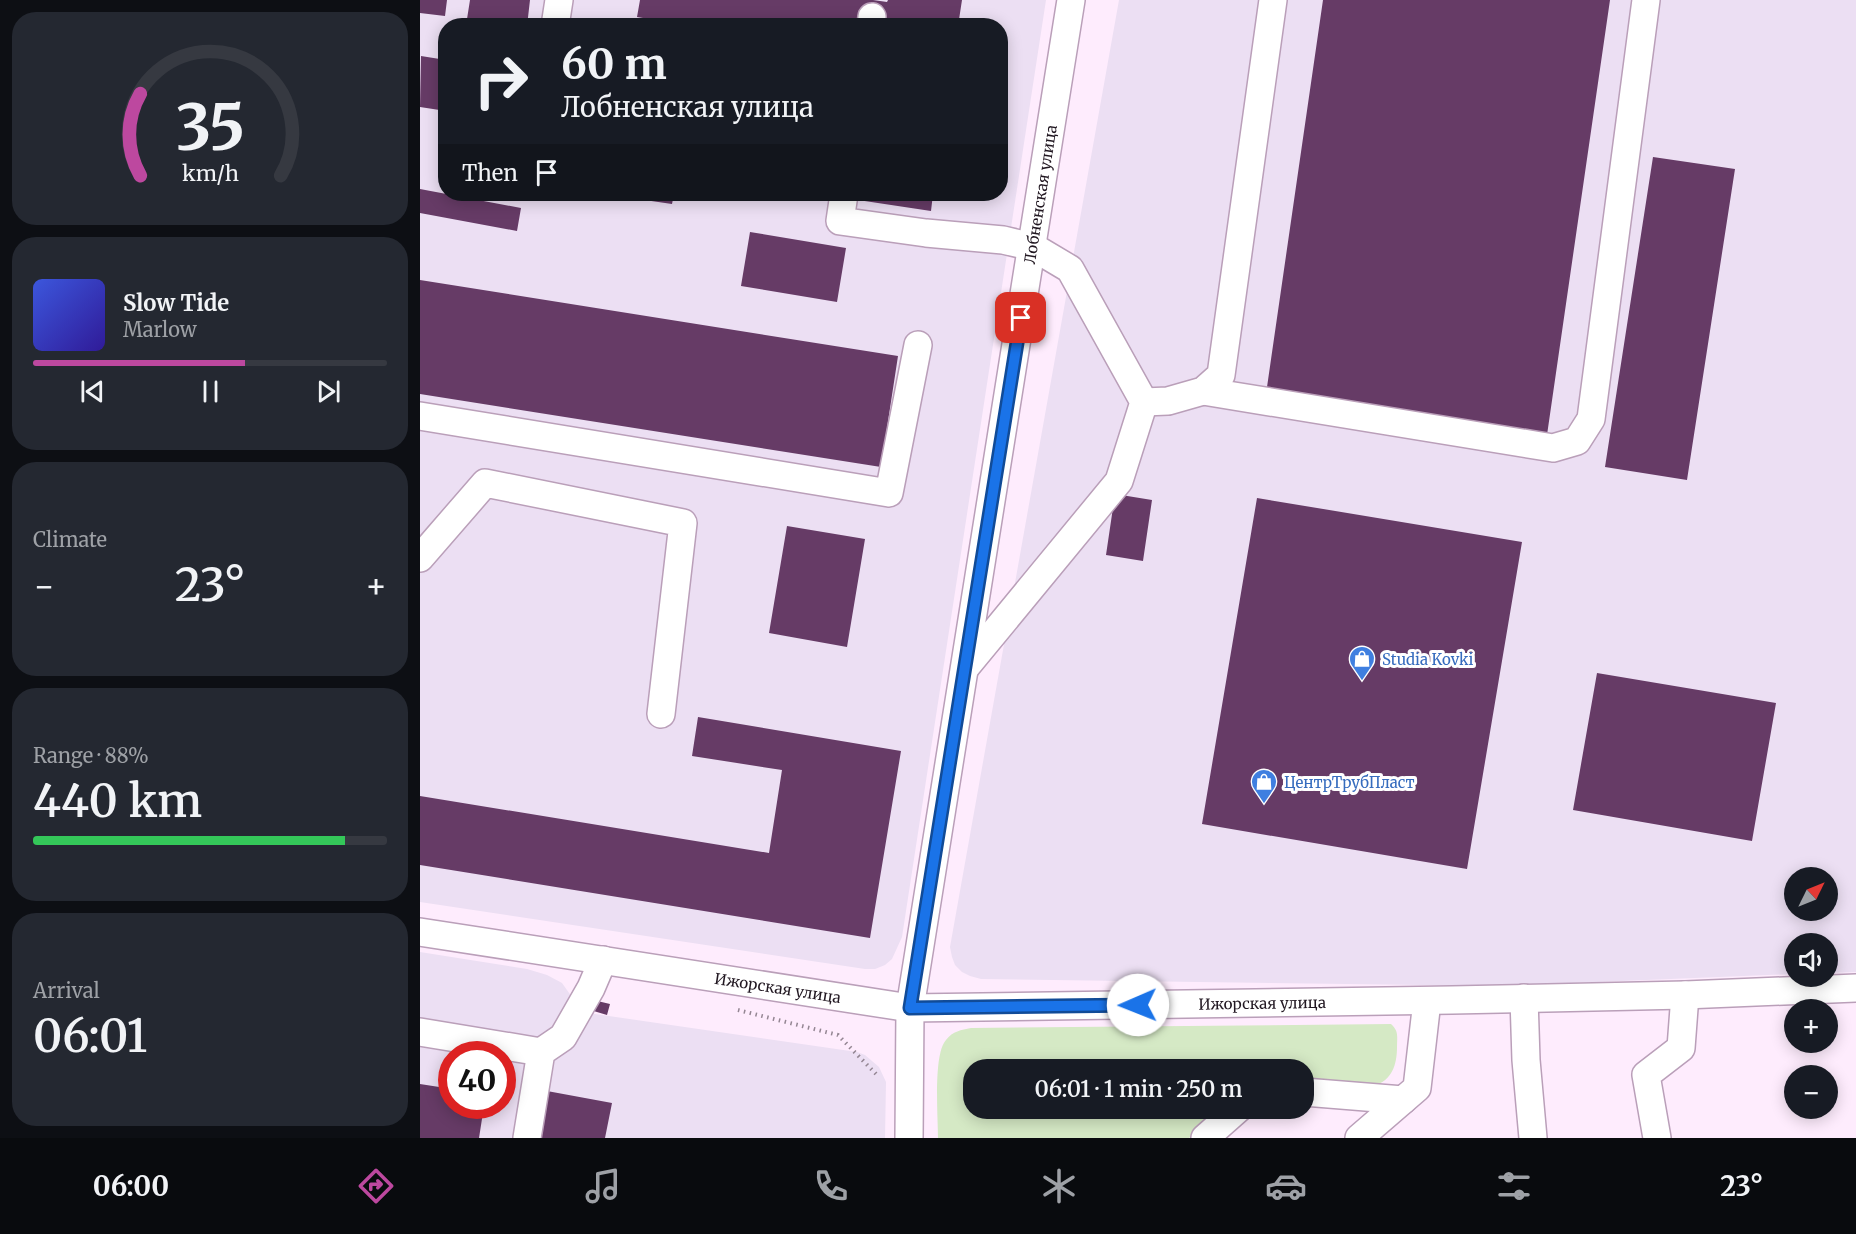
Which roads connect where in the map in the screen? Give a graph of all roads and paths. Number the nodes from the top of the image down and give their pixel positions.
1 (559, 0) edge
2 (1071, 0) edge
3 (1273, 0) edge
4 (1646, 0) edge
5 (556, 18) edge
6 (843, 201) edge
7 (1033, 247) junction
8 (918, 345) dead end
9 (1203, 391) junction
10 (1144, 402) junction
11 (420, 416) edge
12 (420, 558) edge
13 (964, 669) junction
14 (661, 714) dead end
15 (420, 932) edge
16 (603, 960) junction
17 (1856, 988) edge
18 (1685, 995) junction
19 (1524, 998) junction
20 (1427, 1001) junction
21 (910, 1008) junction
22 (428, 1037) edge
23 (541, 1052) junction
24 (1314, 1093) edge
25 (1403, 1100) junction
26 (1227, 1119) edge
27 (527, 1138) edge
28 (909, 1138) edge
29 (1205, 1138) edge
30 (1359, 1138) edge
31 (1533, 1138) edge
32 (1657, 1138) edge

1 - 5 street
2 - 7 street, Лобненская улица
3 - 9 street
4 - 9 street
6 - 7 street
7 - 10 street
7 - 13 street, Лобненская улица
8 - 11 street
9 - 10 street
10 - 13 street
12 - 14 street
13 - 21 street, Лобненская улица
15 - 16 street, Ижорская улица
16 - 21 street, Ижорская улица
16 - 23 street
17 - 18 street, Ижорская улица
18 - 19 street, Ижорская улица
18 - 32 street
19 - 20 street, Ижорская улица
19 - 31 street
20 - 21 street, Ижорская улица
20 - 25 street
21 - 28 street, Лобненская улица
22 - 23 street
23 - 27 street
24 - 25 street
25 - 30 street
26 - 29 street

